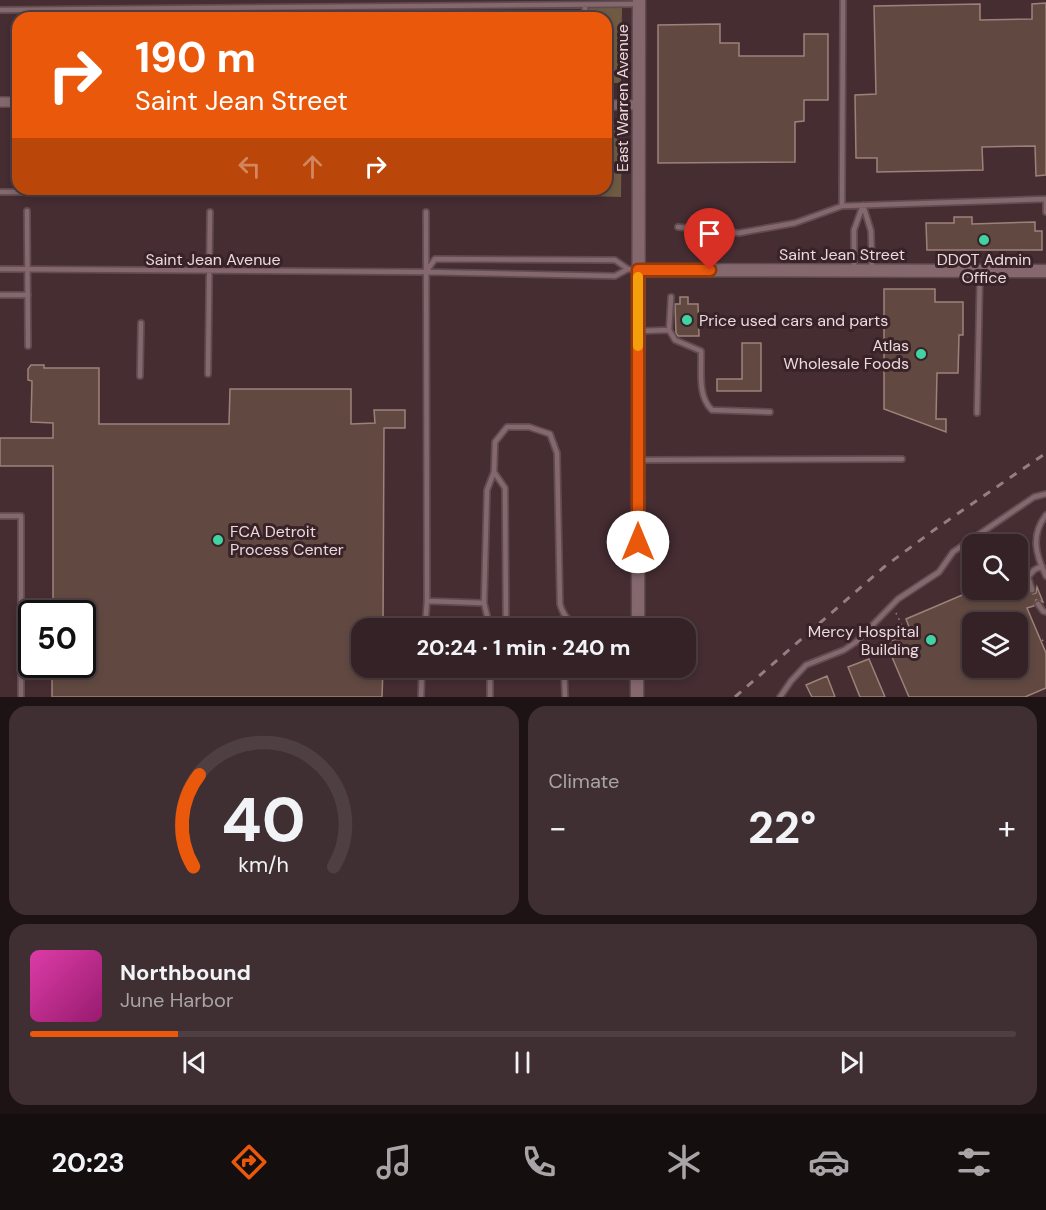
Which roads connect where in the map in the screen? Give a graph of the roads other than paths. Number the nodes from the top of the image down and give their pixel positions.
1 (843, 0) edge
2 (639, 2) edge
3 (585, 5) junction
4 (0, 10) edge
5 (585, 12) edge
6 (612, 105) edge
7 (638, 105) junction
8 (1046, 199) edge
9 (863, 205) junction
10 (842, 206) junction
11 (27, 212) dead end
12 (210, 212) dead end
13 (426, 212) dead end
14 (1046, 212) edge
15 (678, 226) dead end
16 (0, 269) edge
17 (27, 269) junction
18 (633, 269) junction
19 (210, 271) junction
20 (854, 271) junction
21 (872, 271) junction
22 (980, 271) junction
23 (1046, 271) edge
24 (426, 272) junction
25 (0, 295) edge
26 (28, 295) junction
27 (671, 297) dead end
28 (141, 323) dead end
29 (669, 330) junction
30 (638, 331) junction
31 (28, 346) dead end
32 (208, 374) dead end
33 (140, 375) dead end
34 (770, 412) dead end
35 (977, 413) dead end
36 (902, 459) dead end
37 (638, 460) junction
38 (494, 472) junction
39 (1046, 494) edge
40 (1046, 515) edge
41 (0, 516) edge
42 (1042, 566) junction
43 (1046, 576) edge
44 (1032, 590) dead end
45 (427, 601) junction
46 (484, 603) junction
47 (1038, 604) dead end
48 (1046, 612) edge
49 (426, 618) edge
50 (488, 618) edge
51 (506, 618) edge
52 (566, 618) edge
53 (638, 618) edge
54 (422, 678) edge
55 (490, 678) edge
56 (564, 678) edge
57 (637, 678) edge
58 (21, 697) edge
59 (421, 697) edge
60 (490, 697) edge
61 (565, 697) edge
62 (637, 697) edge
63 (780, 697) edge

1 - 10 lane
2 - 3 lane
2 - 7 main road, East Warren Avenue
3 - 4 lane
3 - 5 lane
6 - 7 street
7 - 18 main road, East Warren Avenue
8 - 9 lane
8 - 14 lane
9 - 10 lane
9 - 20 lane
9 - 21 lane
10 - 15 lane
11 - 17 lane
12 - 19 lane
13 - 24 lane
16 - 17 lane, Saint Jean Avenue
17 - 19 lane, Saint Jean Avenue
17 - 26 lane
18 - 20 main road, Saint Jean Street
18 - 24 lane, Saint Jean Avenue
18 - 24 lane, Saint Jean Avenue
18 - 30 main road, East Warren Avenue
19 - 24 lane, Saint Jean Avenue
19 - 32 lane
20 - 21 main road, Saint Jean Street
21 - 22 main road, Saint Jean Street
22 - 23 main road, Saint Jean Street
22 - 35 lane
24 - 45 lane
25 - 26 lane
26 - 31 lane
27 - 29 lane
28 - 33 lane
29 - 30 lane
29 - 34 lane
30 - 37 main road, East Warren Avenue
36 - 37 lane
37 - 53 main road, East Warren Avenue
38 - 46 lane
38 - 51 lane
38 - 52 lane
39 - 63 lane
40 - 42 lane
41 - 58 lane
42 - 43 lane
42 - 44 lane
45 - 46 lane
45 - 49 lane
46 - 50 lane
47 - 48 lane
54 - 59 lane
55 - 60 lane
56 - 61 lane
57 - 62 main road

